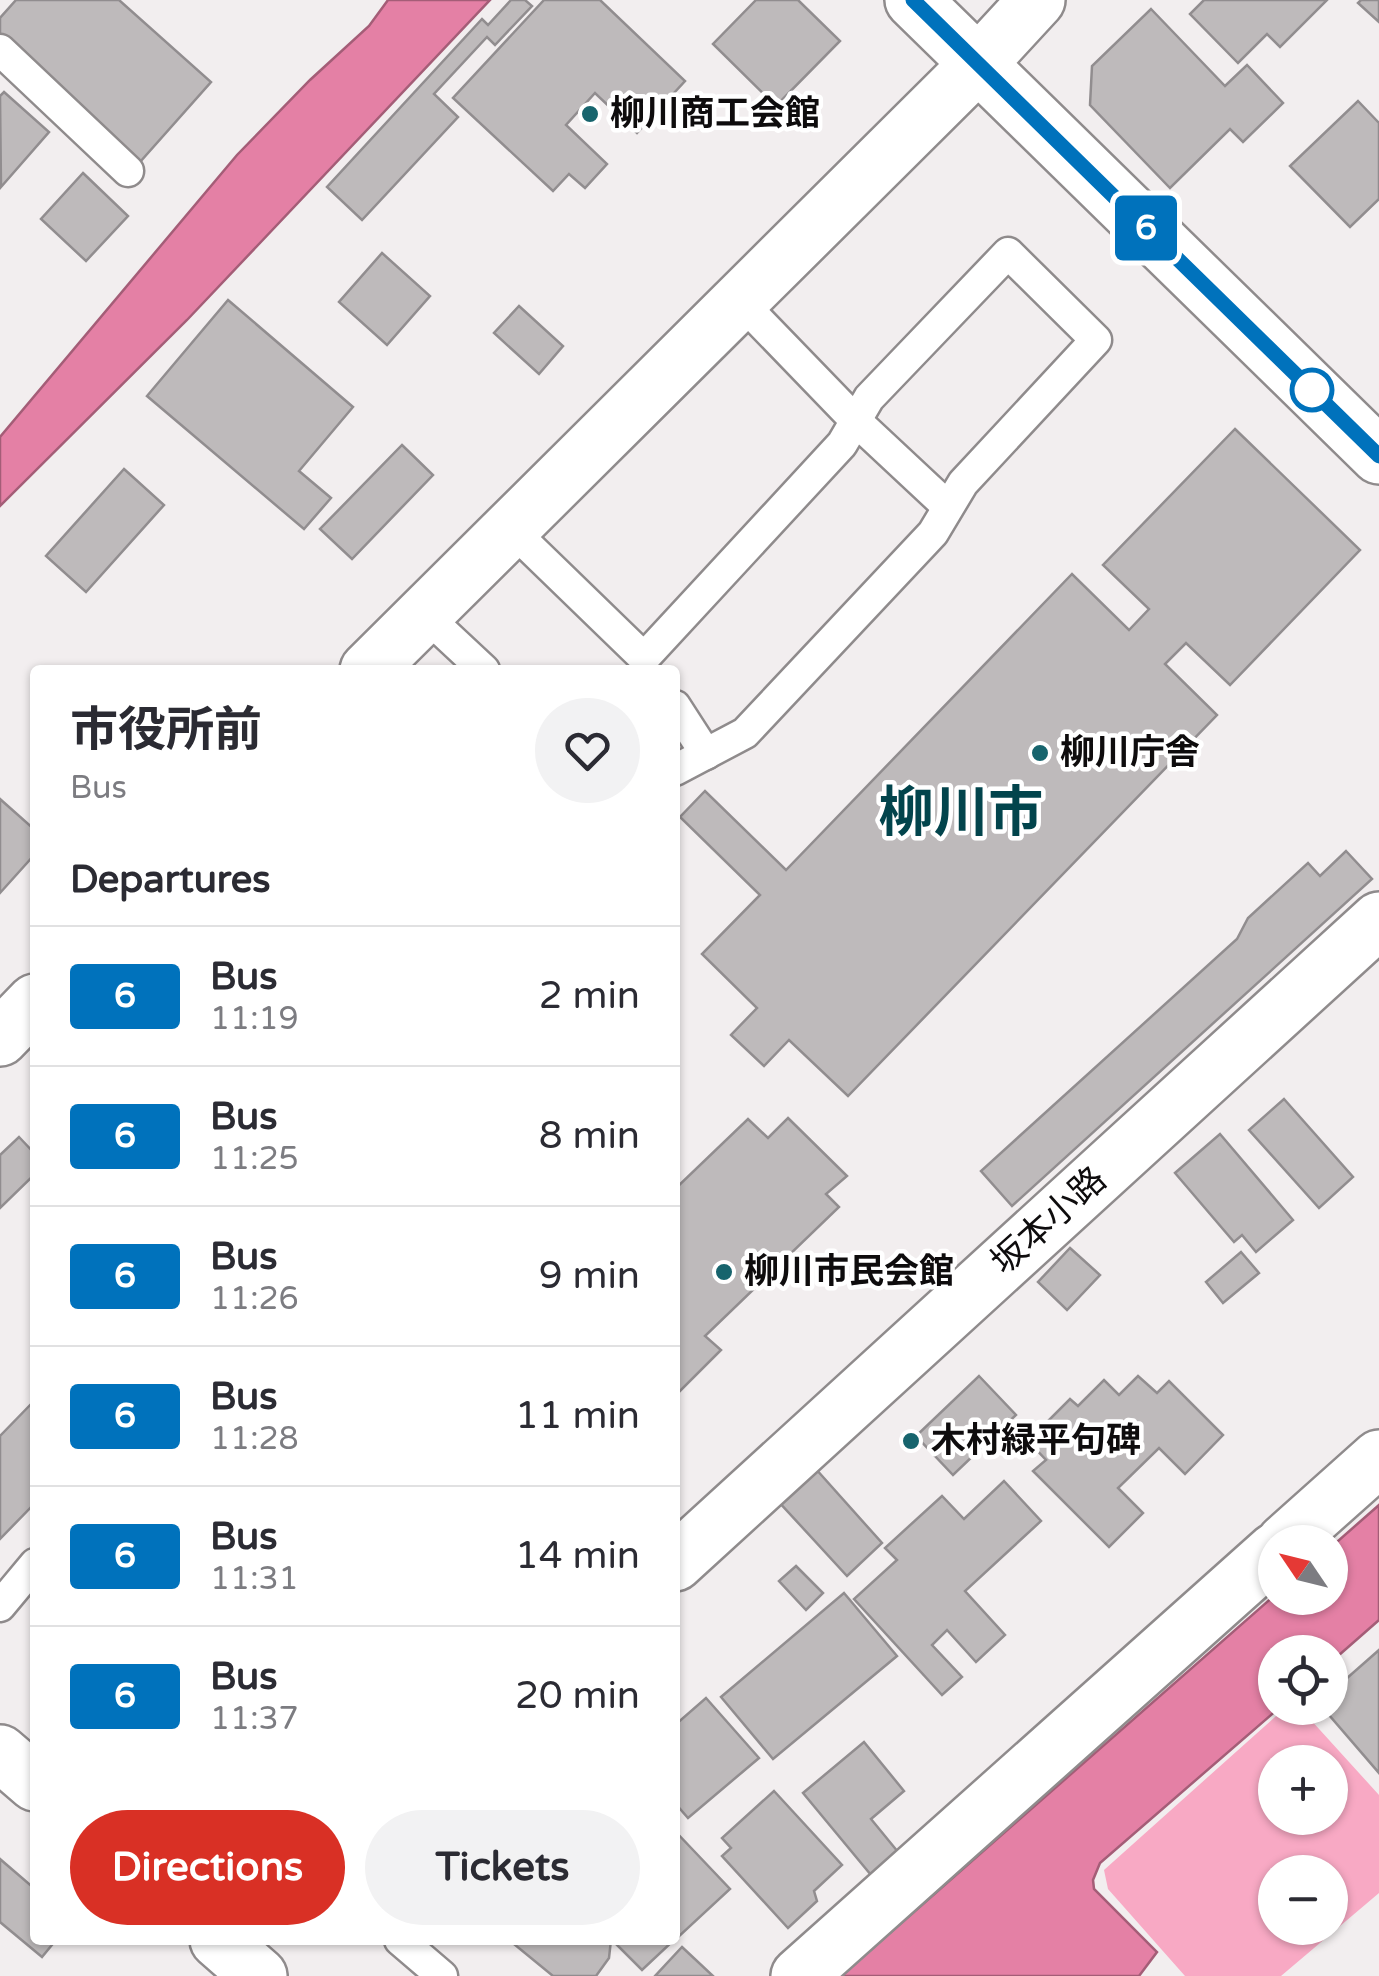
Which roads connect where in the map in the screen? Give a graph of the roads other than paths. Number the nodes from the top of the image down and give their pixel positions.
1 (913, 0) edge
2 (1037, 0) edge
3 (0, 50) edge
4 (979, 63) junction
5 (128, 171) dead end
6 (739, 300) junction
7 (856, 421) junction
8 (1379, 456) edge
9 (947, 506) junction
10 (510, 528) junction
11 (424, 614) junction
12 (648, 664) edge
13 (373, 665) edge
14 (479, 665) edge
15 (680, 714) edge
16 (706, 754) junction
17 (680, 767) edge
18 (1379, 920) edge
19 (30, 1007) edge
20 (0, 1038) edge
21 (1379, 1458) edge
22 (1304, 1525) edge
23 (680, 1557) edge
24 (1258, 1566) edge
25 (30, 1570) edge
26 (0, 1606) edge
27 (0, 1753) edge
28 (30, 1779) edge
29 (406, 1945) edge
30 (442, 1976) edge
31 (798, 1976) edge

1 - 4 street
2 - 4 street
3 - 5 lane
4 - 6 street
4 - 8 street
6 - 7 lane
6 - 10 street
7 - 9 lane
7 - 9 lane
7 - 12 lane
9 - 16 lane
10 - 11 street
10 - 12 lane
11 - 13 street
11 - 14 lane
15 - 16 lane
16 - 17 lane
18 - 23 street, 坂本小路
19 - 20 street
21 - 22 street
24 - 31 street
25 - 26 lane
27 - 28 street
29 - 30 lane

